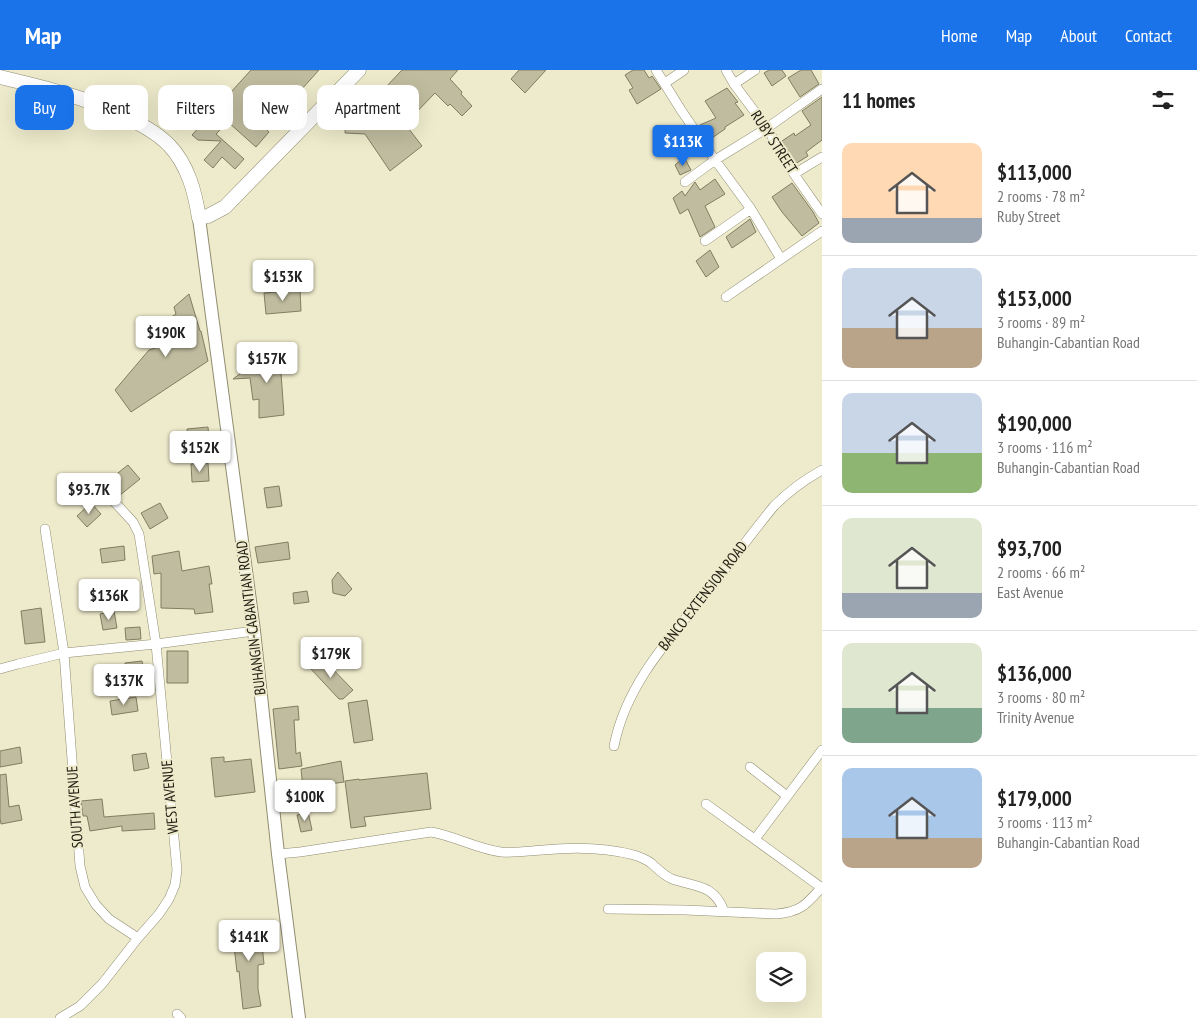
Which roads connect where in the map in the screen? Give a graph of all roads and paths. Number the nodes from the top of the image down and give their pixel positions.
1 (359, 70) edge
2 (656, 70) edge
3 (684, 70) edge
4 (726, 70) edge
5 (755, 70) edge
6 (0, 77) edge
7 (665, 83) junction
8 (734, 84) junction
9 (822, 90) edge
10 (767, 128) junction
11 (822, 157) edge
12 (715, 160) junction
13 (794, 174) junction
14 (685, 182) dead end
15 (751, 209) junction
16 (822, 214) edge
17 (199, 218) junction
18 (822, 231) edge
19 (705, 241) dead end
20 (781, 259) junction
21 (726, 297) dead end
22 (822, 470) edge
23 (108, 495) dead end
24 (45, 529) dead end
25 (254, 631) junction
26 (156, 644) junction
27 (64, 652) junction
28 (0, 669) edge
29 (614, 746) dead end
30 (822, 750) edge
31 (750, 767) dead end
32 (787, 796) junction
33 (706, 804) dead end
34 (755, 839) junction
35 (278, 854) junction
36 (822, 888) edge
37 (608, 910) dead end
38 (724, 911) junction
39 (138, 938) junction
40 (60, 1018) edge
41 (299, 1018) edge

1 - 17 main road
2 - 7 street
3 - 7 street
4 - 8 street, RUBY STREET
5 - 8 street
6 - 17 main road
7 - 12 street
8 - 10 street, RUBY STREET
9 - 10 street
10 - 12 street
10 - 13 street, RUBY STREET
11 - 13 street
12 - 14 street
12 - 15 street
13 - 16 street, RUBY STREET
15 - 19 street
15 - 20 street
17 - 25 main road, BUHANGIN-CABANTIAN ROAD
18 - 20 street
20 - 21 street
22 - 29 street, BANCO EXTENSION ROAD
23 - 26 street, WEST AVENUE
24 - 27 street, SOUTH AVENUE
25 - 26 street
25 - 35 main road, BUHANGIN-CABANTIAN ROAD
26 - 27 street
26 - 39 street, WEST AVENUE
27 - 28 street
27 - 39 street, SOUTH AVENUE
30 - 32 street
31 - 32 street
32 - 34 street
33 - 34 street
34 - 36 street
35 - 38 street
35 - 41 main road, BUHANGIN-CABANTIAN ROAD
36 - 38 street
37 - 38 street
39 - 40 street, WEST AVENUE

